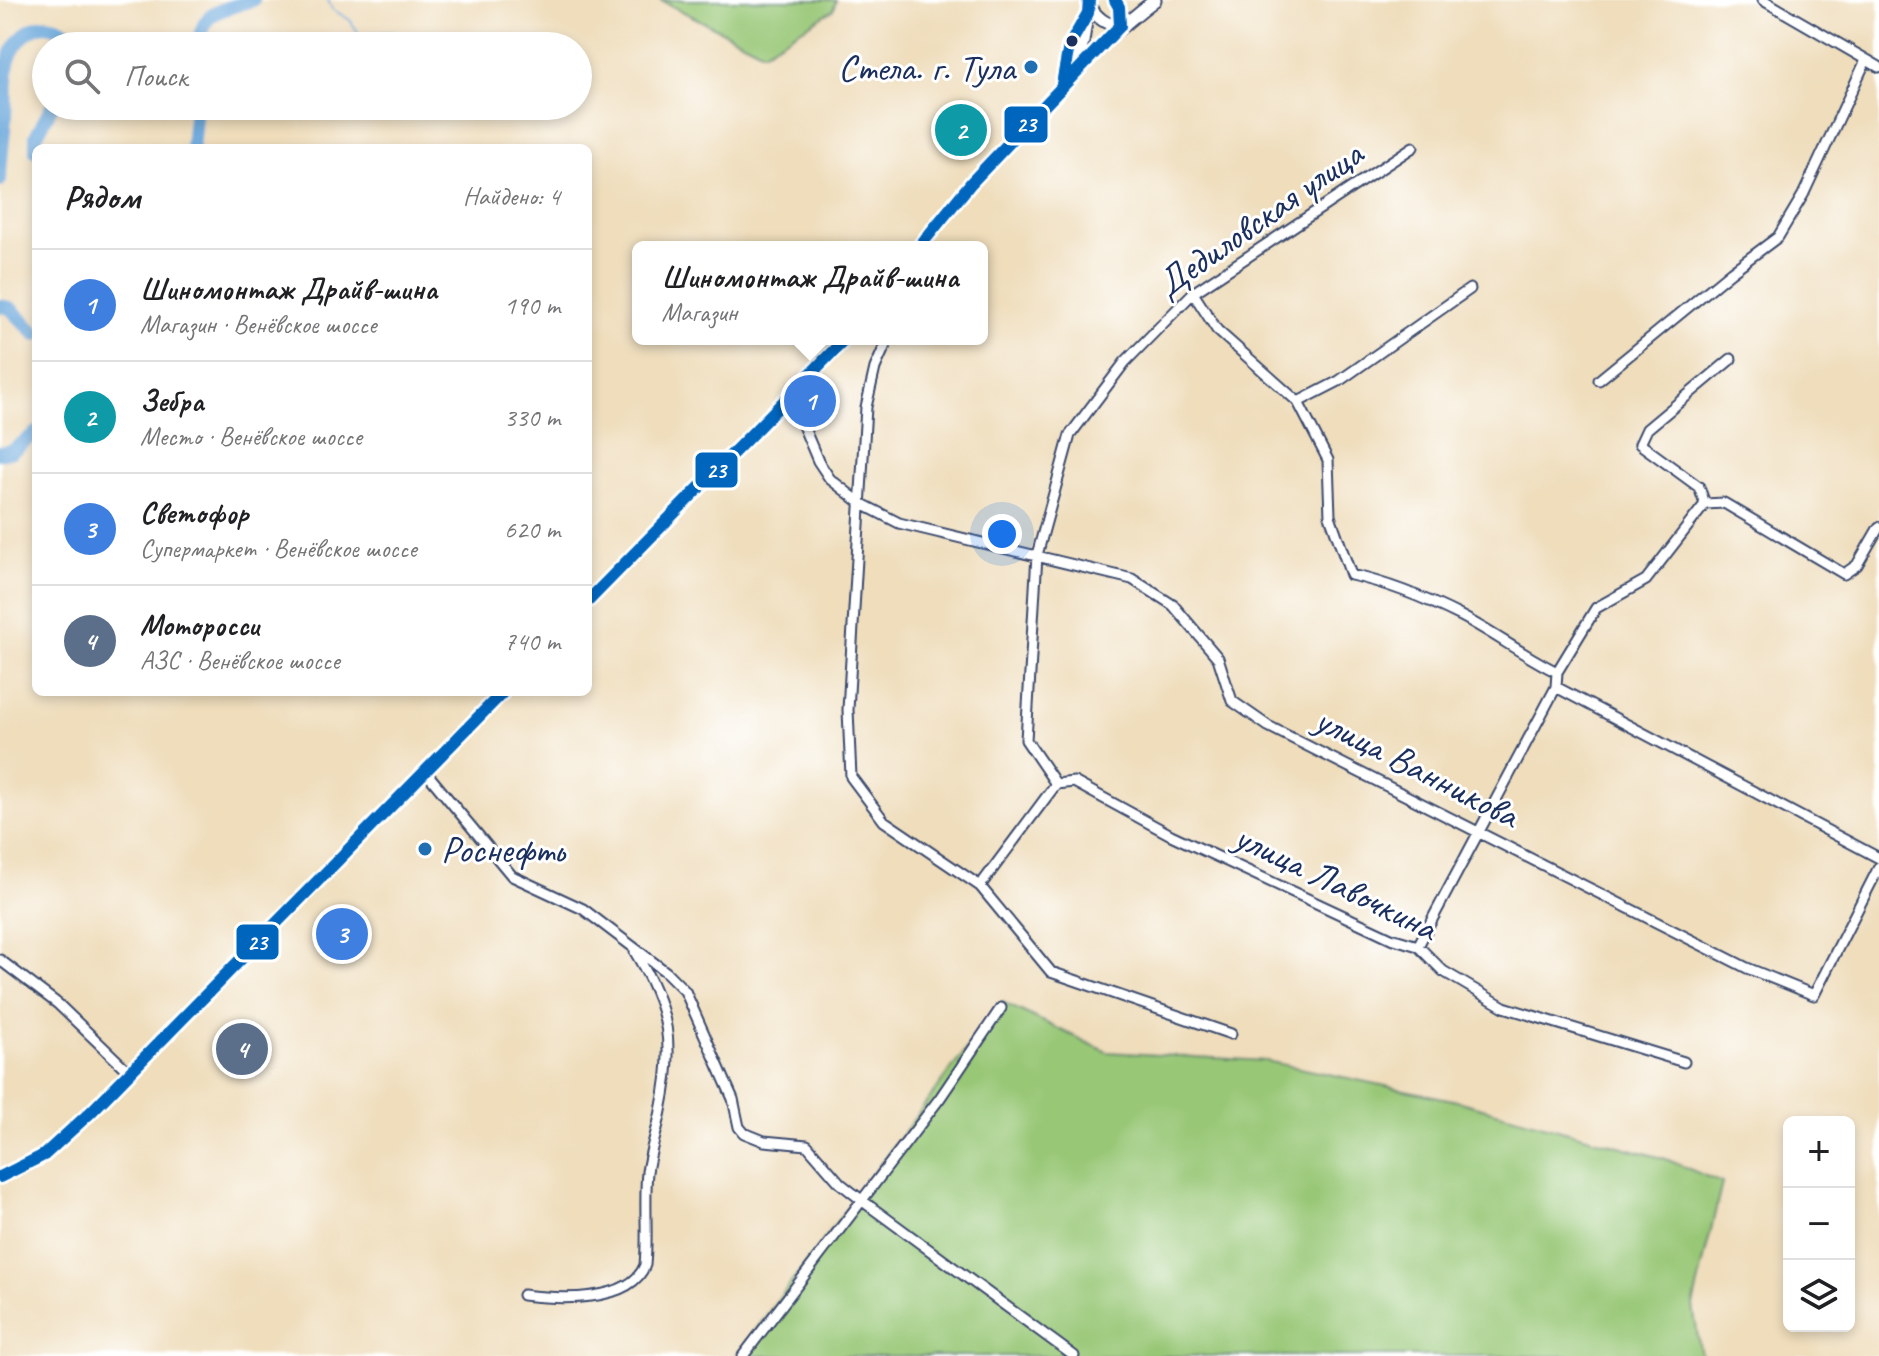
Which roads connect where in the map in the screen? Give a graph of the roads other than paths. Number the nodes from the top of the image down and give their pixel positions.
1 (1115, 0) edge
2 (1155, 0) edge
3 (1763, 0) edge
4 (1089, 3) edge
5 (1120, 26) junction
6 (1866, 60) junction
7 (1879, 67) edge
8 (1061, 86) junction
9 (1413, 147) dead end
10 (924, 241) edge
11 (1470, 289) dead end
12 (1193, 293) junction
13 (839, 345) edge
14 (885, 345) edge
15 (1731, 359) dead end
16 (1599, 380) dead end
17 (790, 395) junction
18 (1298, 402) junction
19 (862, 504) junction
20 (1705, 504) junction
21 (1879, 527) edge
22 (1037, 555) junction
23 (592, 597) edge
24 (1557, 672) junction
25 (1556, 687) junction
26 (499, 696) edge
27 (425, 771) junction
28 (1056, 784) junction
29 (1478, 831) junction
30 (1879, 858) edge
31 (1879, 867) edge
32 (980, 886) junction
33 (1418, 946) junction
34 (633, 949) junction
35 (0, 960) edge
36 (1001, 1008) dead end
37 (1231, 1034) dead end
38 (1684, 1062) dead end
39 (131, 1074) junction
40 (0, 1177) edge
41 (862, 1200) junction
42 (523, 1295) dead end
43 (743, 1356) edge
44 (1074, 1356) edge

1 - 5 main road
2 - 5 main road
3 - 6 street
4 - 5 main road
4 - 8 main road
5 - 8 main road
6 - 7 street
6 - 16 street
8 - 10 main road
9 - 12 street, Дедиловская улица
11 - 18 street
12 - 18 street
12 - 22 street, Дедиловская улица
13 - 17 main road
14 - 19 street
15 - 20 street
17 - 19 street, улица Ванникова
17 - 23 main road
18 - 24 street
19 - 22 street, улица Ванникова
19 - 32 street
20 - 21 street
20 - 24 street
22 - 28 street, Дедиловская улица
22 - 29 street, улица Ванникова
24 - 25 street
25 - 29 street
25 - 30 street
26 - 27 main road
27 - 34 street
27 - 39 main road
28 - 32 street
28 - 33 street, улица Лавочкина
29 - 31 street, улица Ванникова
29 - 33 street
32 - 37 street
33 - 38 street, улица Лавочкина
34 - 41 street
34 - 42 street
35 - 39 street
36 - 41 street
39 - 40 main road
41 - 43 street
41 - 44 street

